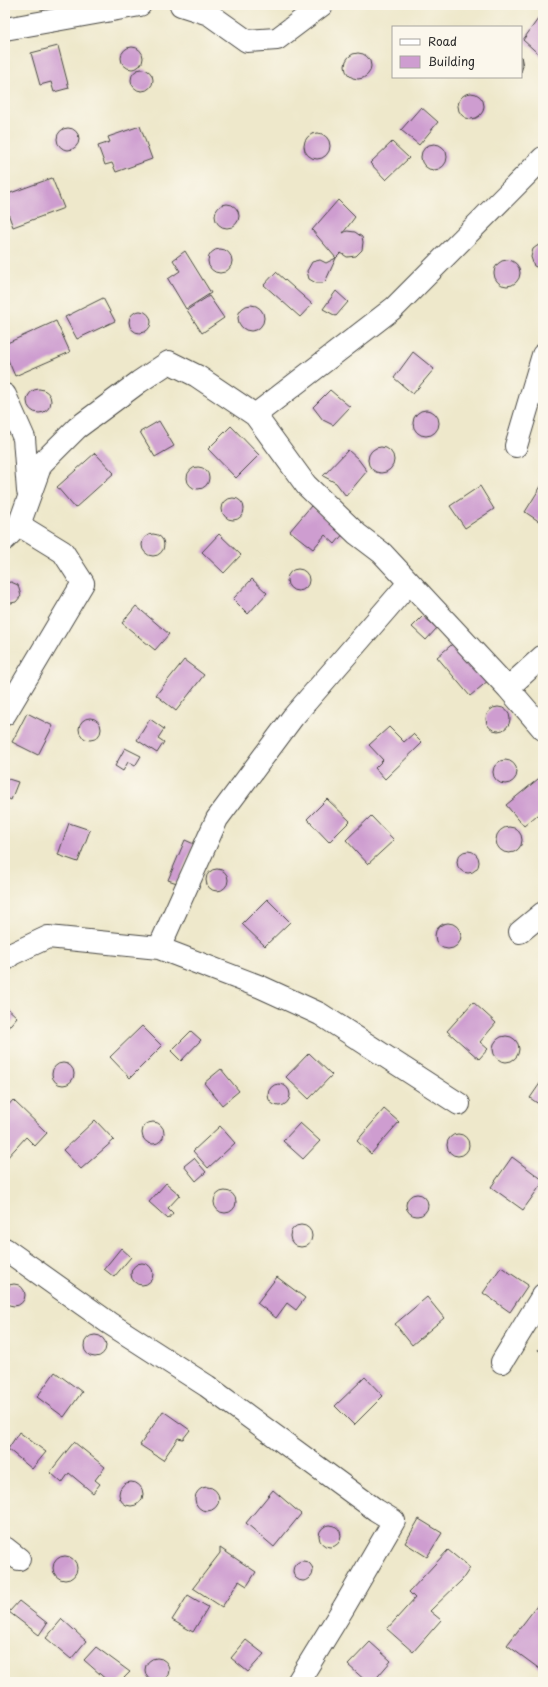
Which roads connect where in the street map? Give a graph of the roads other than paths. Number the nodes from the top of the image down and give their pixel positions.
1 (140, 5) edge
2 (181, 5) edge
3 (322, 5) edge
4 (5, 29) edge
5 (543, 158) edge
6 (543, 355) edge
7 (5, 395) edge
8 (255, 415) junction
9 (516, 446) dead end
10 (29, 494) junction
11 (12, 532) edge
12 (409, 582) junction
13 (543, 656) edge
14 (508, 688) junction
15 (5, 714) edge
16 (543, 729) edge
17 (543, 913) edge
18 (520, 932) dead end
19 (159, 948) junction
20 (5, 960) edge
21 (459, 1104) dead end
22 (5, 1249) edge
23 (543, 1295) edge
24 (502, 1362) dead end
25 (298, 1682) edge

1 - 4 street
2 - 3 street
5 - 8 street
6 - 9 street
7 - 10 street
8 - 10 street
8 - 12 street
10 - 11 street
11 - 15 street
12 - 14 street
12 - 19 street
13 - 14 street
14 - 16 street
17 - 18 street
19 - 20 street
19 - 21 street
22 - 25 street
23 - 24 street

